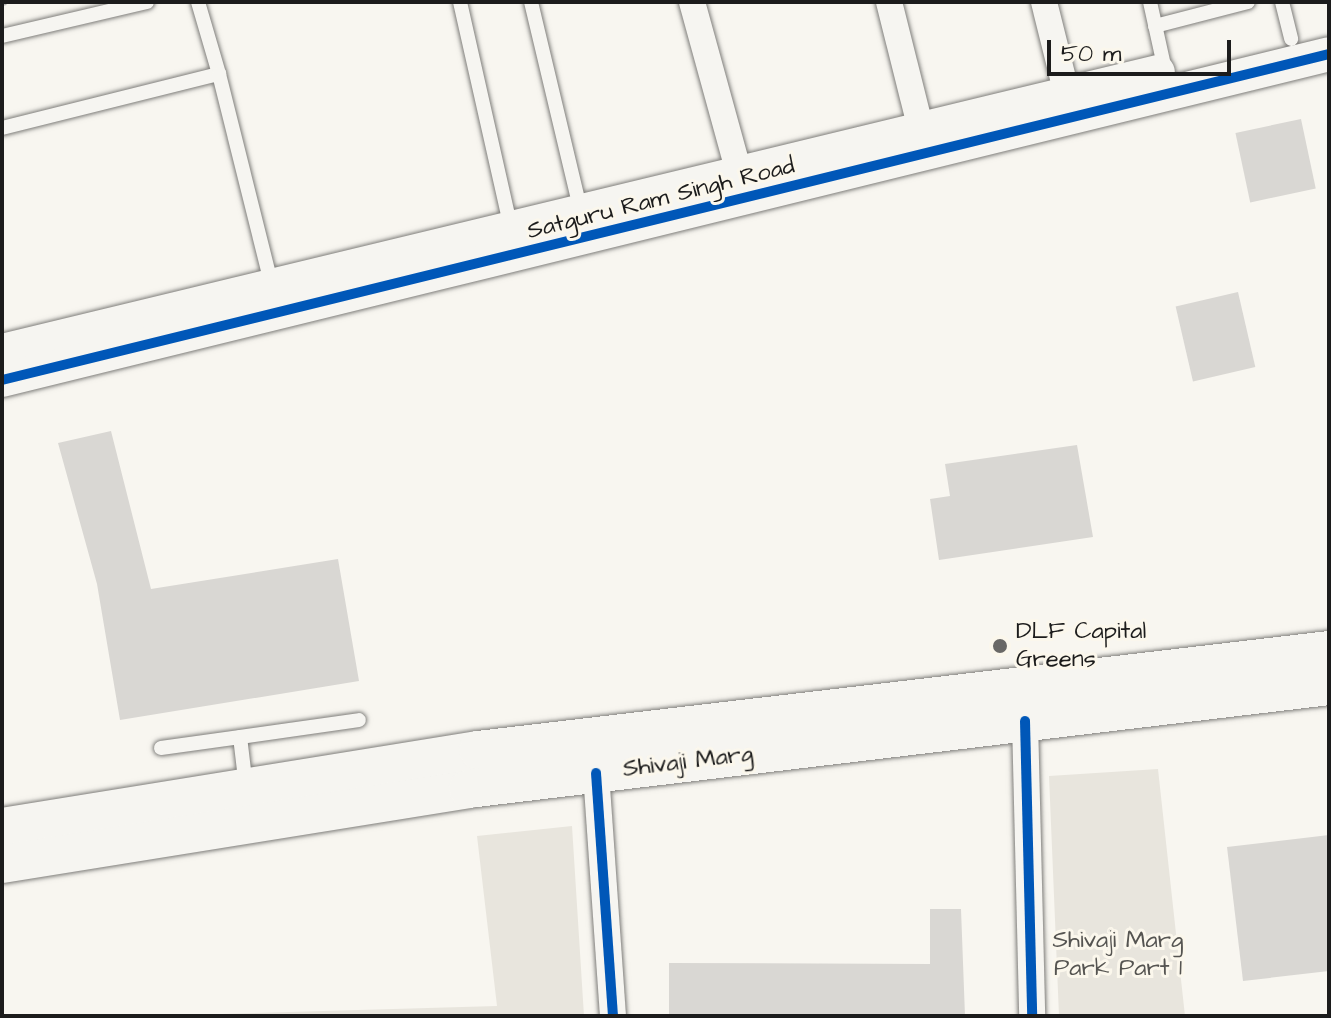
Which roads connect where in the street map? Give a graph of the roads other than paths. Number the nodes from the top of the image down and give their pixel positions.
1 (147, 2) edge
2 (198, 2) edge
3 (460, 2) edge
4 (531, 2) edge
5 (692, 2) edge
6 (889, 2) edge
7 (1044, 2) edge
8 (1150, 2) edge
9 (1248, 2) edge
10 (1282, 2) edge
11 (1155, 26) junction
12 (1329, 30) edge
13 (2, 36) edge
14 (1291, 39) junction
15 (1329, 54) edge
16 (1165, 70) junction
17 (219, 74) junction
18 (1067, 94) junction
19 (2, 128) edge
20 (921, 129) junction
21 (739, 173) junction
22 (581, 212) junction
23 (511, 230) junction
24 (273, 288) junction
25 (2, 351) edge
26 (2, 380) edge
27 (1329, 650) edge
28 (1329, 686) edge
29 (359, 720) dead end
30 (1025, 721) junction
31 (240, 737) junction
32 (161, 748) dead end
33 (596, 773) junction
34 (246, 787) junction
35 (2, 827) edge
36 (2, 864) edge
37 (613, 1016) edge
38 (1032, 1016) edge

1 - 13 lane
2 - 17 lane
3 - 23 lane
4 - 22 lane
5 - 21 street
6 - 20 street
7 - 18 street
8 - 11 lane
9 - 11 lane
10 - 14 lane
11 - 16 lane
12 - 14 street, Satguru Ram Singh Road
14 - 16 street, Satguru Ram Singh Road
15 - 26 street, Satguru Ram Singh Road
16 - 18 street, Satguru Ram Singh Road
17 - 19 lane
17 - 24 lane
18 - 20 street, Satguru Ram Singh Road
20 - 21 street, Satguru Ram Singh Road
21 - 22 street, Satguru Ram Singh Road
22 - 23 street, Satguru Ram Singh Road
23 - 24 street, Satguru Ram Singh Road
24 - 25 street, Satguru Ram Singh Road
27 - 34 main road, Shivaji Marg
28 - 30 main road, Shivaji Marg
29 - 31 lane
30 - 33 main road, Shivaji Marg
30 - 38 street
31 - 32 lane
31 - 34 lane
33 - 36 main road, Shivaji Marg
33 - 37 street
34 - 35 main road, Shivaji Marg

